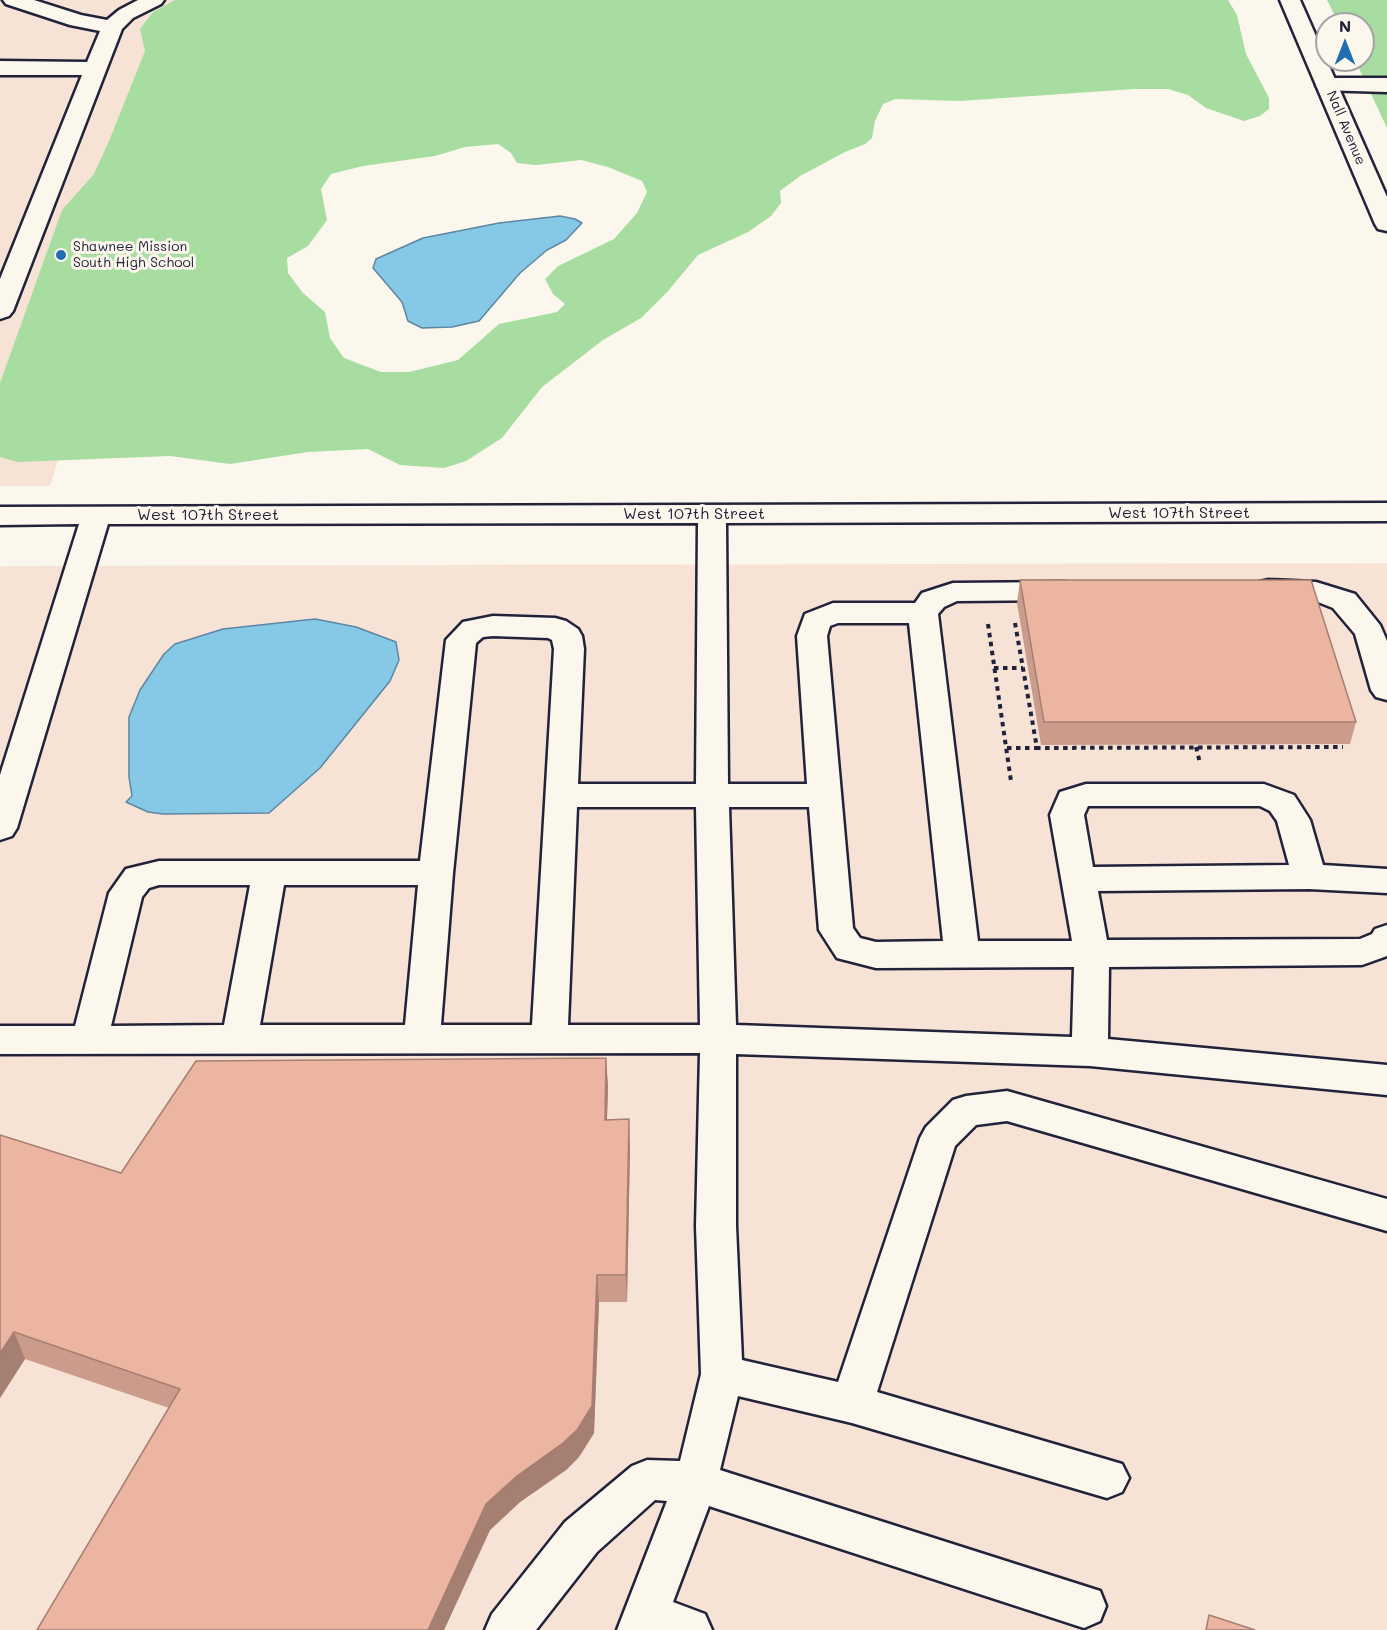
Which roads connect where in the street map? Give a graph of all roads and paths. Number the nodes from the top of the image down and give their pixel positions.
1 (13, 0) edge
2 (154, 0) edge
3 (1290, 0) edge
4 (112, 27) junction
5 (0, 68) edge
6 (97, 69) junction
7 (1327, 85) junction
8 (1387, 85) edge
9 (1387, 224) edge
10 (0, 311) edge
11 (1387, 512) edge
12 (712, 514) junction
13 (0, 516) edge
14 (96, 516) junction
15 (1239, 589) edge
16 (1096, 591) edge
17 (1014, 612) dead end
18 (923, 613) junction
19 (988, 624) dead end
20 (994, 668) junction
21 (1023, 668) junction
22 (1387, 690) edge
23 (1007, 747) junction
24 (1037, 747) junction
25 (1343, 747) edge
26 (1011, 781) dead end
27 (824, 795) junction
28 (562, 796) junction
29 (712, 796) junction
30 (0, 828) edge
31 (269, 873) junction
32 (436, 873) junction
33 (1309, 877) junction
34 (1078, 879) junction
35 (1387, 881) edge
36 (1387, 938) edge
37 (1092, 953) junction
38 (962, 955) junction
39 (240, 1039) junction
40 (422, 1039) junction
41 (549, 1039) junction
42 (718, 1039) junction
43 (0, 1040) edge
44 (89, 1040) junction
45 (1090, 1052) junction
46 (1387, 1080) edge
47 (1387, 1215) edge
48 (722, 1374) junction
49 (852, 1404) junction
50 (1107, 1478) dead end
51 (696, 1482) junction
52 (1084, 1606) dead end
53 (643, 1622) edge
54 (508, 1630) edge
55 (689, 1630) edge

1 - 4 street
2 - 4 street
3 - 7 street, Nall Avenue
4 - 6 street
5 - 6 street
6 - 10 street
7 - 8 street
7 - 9 street, Nall Avenue
11 - 12 street, West 107th Street
12 - 14 street, West 107th Street
12 - 29 street
13 - 14 street, West 107th Street
14 - 30 street
15 - 22 street
16 - 18 street
17 - 21 path
18 - 27 street
18 - 38 street
19 - 20 path
20 - 21 path
20 - 23 path
21 - 24 path
23 - 24 path
23 - 26 path
24 - 25 path
27 - 29 street
27 - 38 street
28 - 29 street
28 - 32 street
28 - 41 street
29 - 42 street
31 - 32 street
31 - 39 street
31 - 44 street
32 - 40 street
33 - 34 street
33 - 34 street
33 - 35 street
34 - 37 street
36 - 37 street
37 - 38 street
37 - 45 street
39 - 40 street
39 - 44 street
40 - 41 street
41 - 42 street
42 - 45 street
42 - 48 street
43 - 44 street
45 - 46 street
47 - 49 street
48 - 49 street
48 - 51 street
49 - 50 street
51 - 52 street
51 - 53 street
51 - 54 street
53 - 55 street

